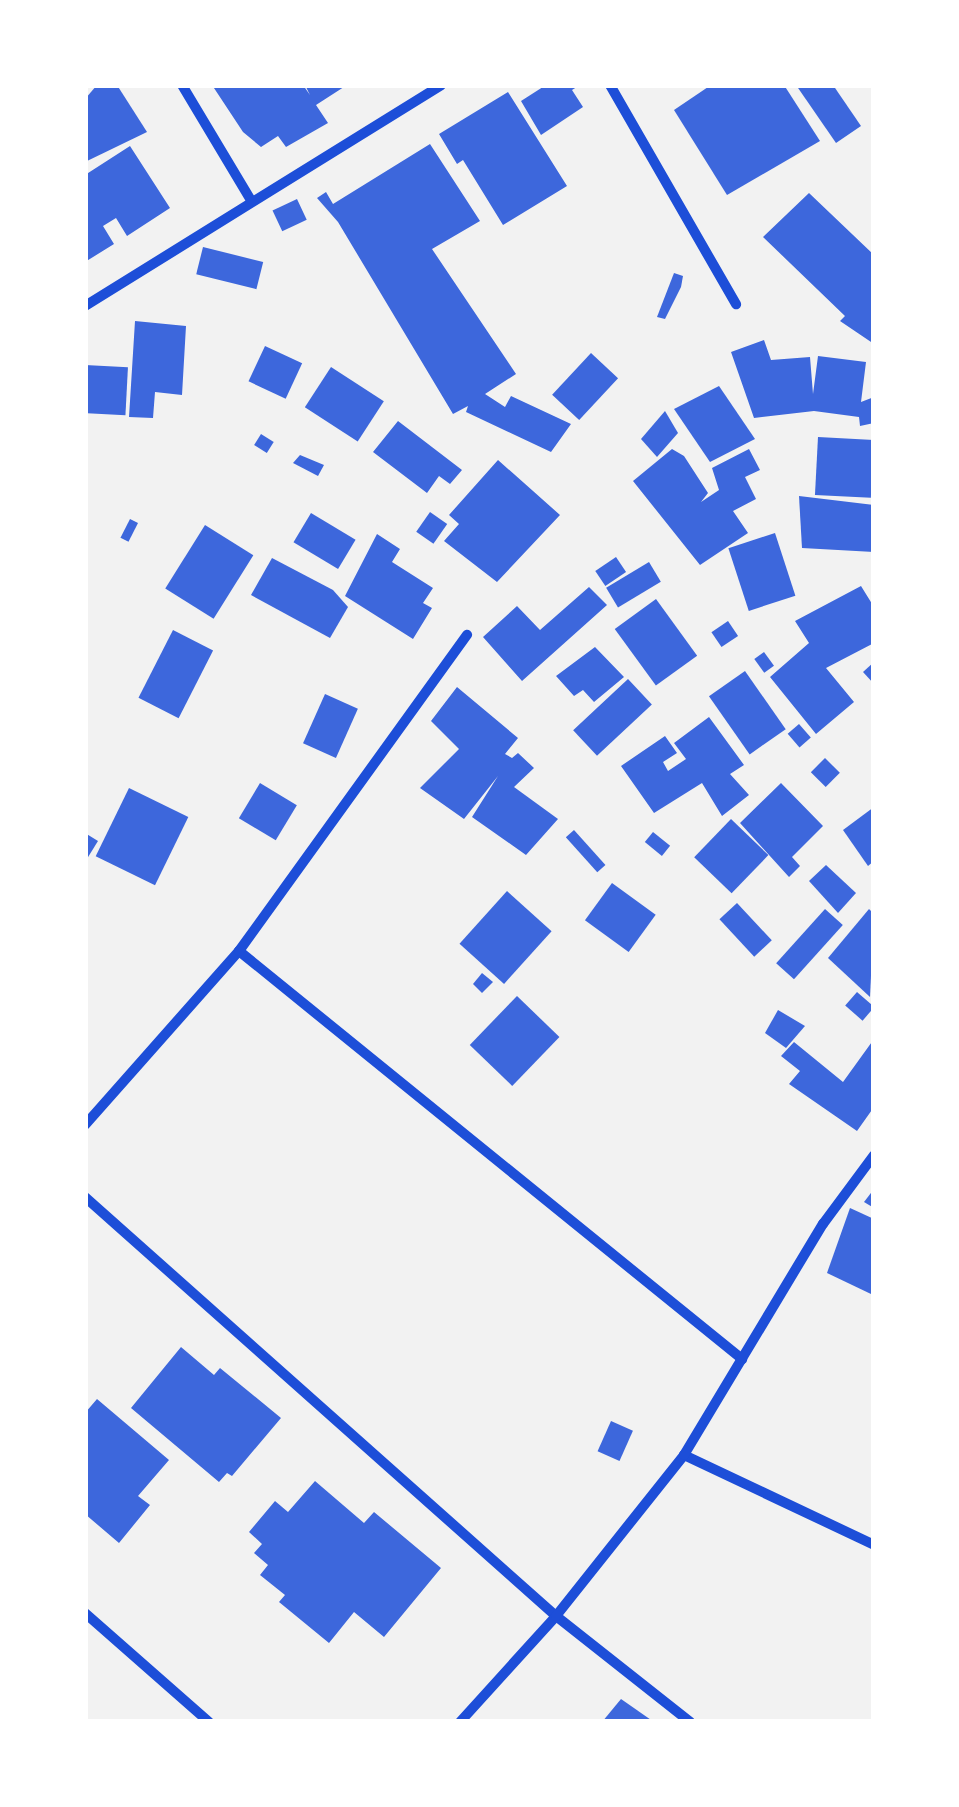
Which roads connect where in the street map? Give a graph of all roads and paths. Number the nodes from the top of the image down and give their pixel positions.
1 (182, 85) edge
2 (441, 85) edge
3 (610, 85) edge
4 (252, 202) junction
5 (736, 304) dead end
6 (85, 306) edge
7 (467, 635) dead end
8 (239, 951) junction
9 (85, 1125) edge
10 (874, 1155) edge
11 (85, 1197) edge
12 (742, 1359) junction
13 (684, 1455) junction
14 (874, 1545) edge
15 (85, 1613) edge
16 (556, 1616) junction
17 (209, 1722) edge
18 (460, 1722) edge
19 (690, 1722) edge

1 - 4 street
2 - 4 street
3 - 5 street
4 - 6 street
7 - 8 street
8 - 9 street
8 - 12 street
10 - 12 street
11 - 16 street
12 - 13 street
13 - 14 street
13 - 16 street
15 - 17 street
16 - 18 street
16 - 19 street

